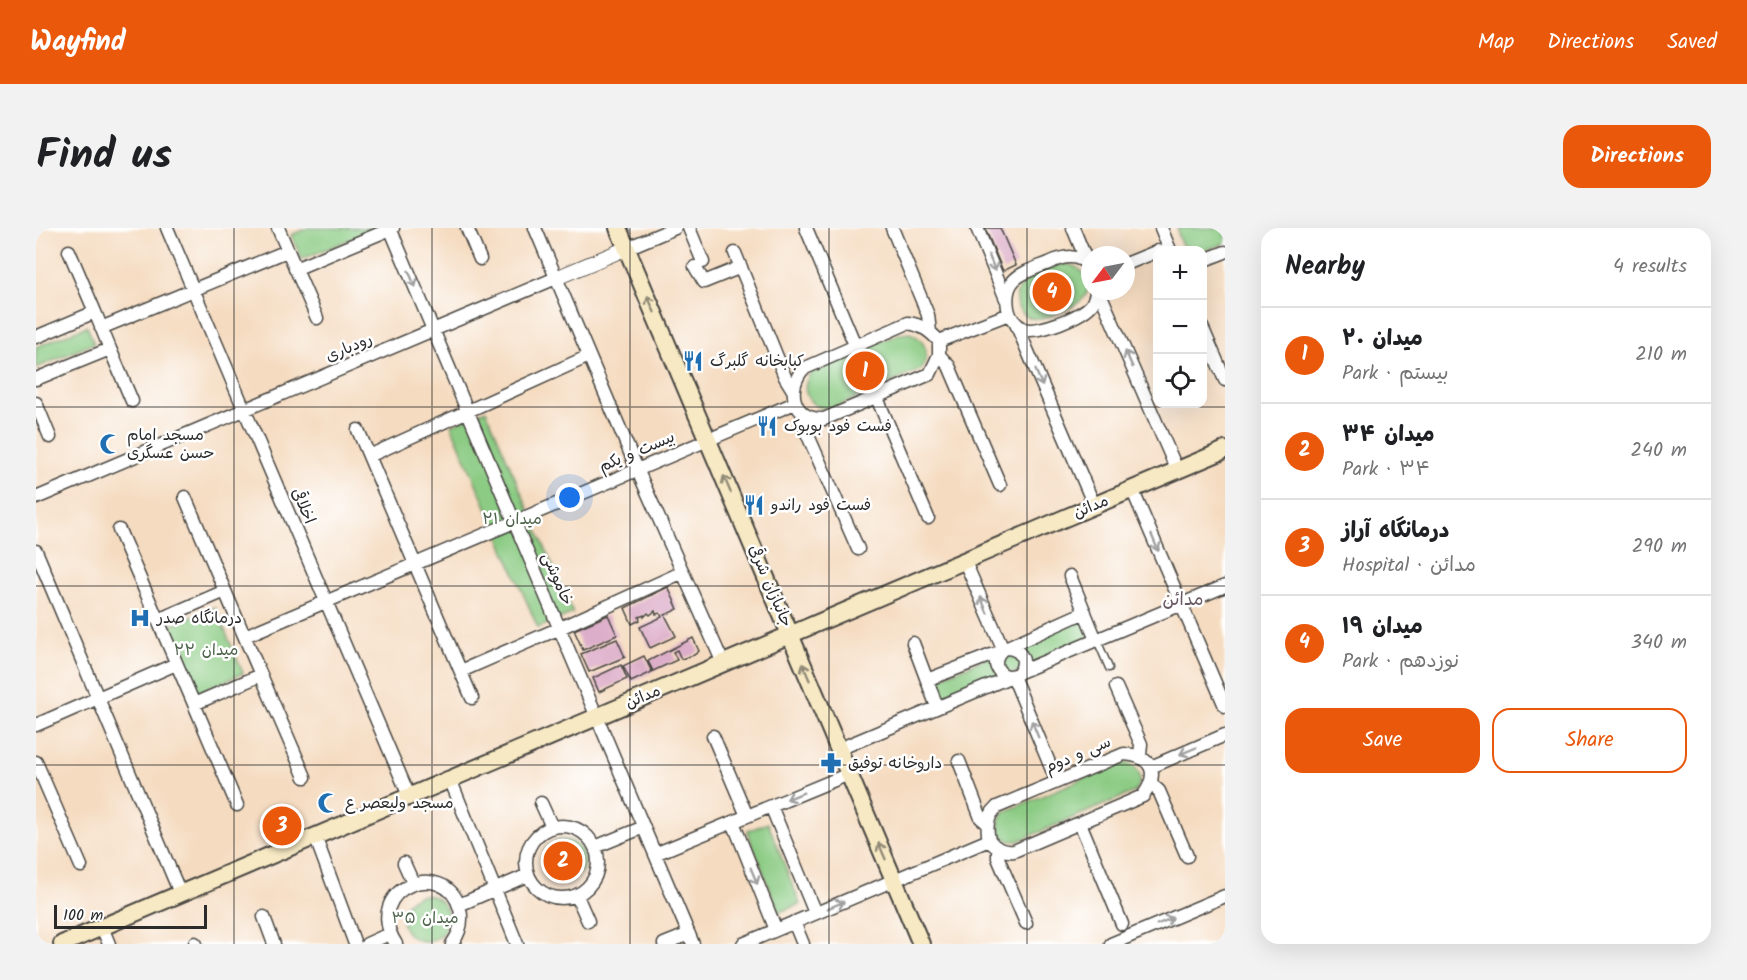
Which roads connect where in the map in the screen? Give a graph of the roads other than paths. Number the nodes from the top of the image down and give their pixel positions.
1 (167, 228) edge
2 (391, 228) edge
3 (467, 228) edge
4 (535, 228) edge
5 (618, 228) edge
6 (675, 228) edge
7 (689, 228) edge
8 (806, 228) edge
9 (892, 228) edge
10 (977, 228) edge
11 (1073, 228) edge
12 (1161, 228) edge
13 (280, 229) edge
14 (1081, 246) edge
15 (1164, 246) edge
16 (627, 248) junction
17 (69, 251) dead end
18 (287, 251) junction
19 (1225, 252) edge
20 (735, 253) dead end
21 (1153, 253) edge
22 (480, 259) dead end
23 (1207, 259) edge
24 (1135, 260) edge
25 (1081, 261) edge
26 (741, 267) junction
27 (295, 269) junction
28 (556, 278) junction
29 (194, 290) junction
30 (1006, 299) junction
31 (1094, 300) edge
32 (1102, 300) edge
33 (95, 312) junction
34 (317, 318) dead end
35 (1012, 319) junction
36 (101, 328) junction
37 (434, 330) junction
38 (36, 337) edge
39 (935, 337) junction
40 (1207, 337) edge
41 (855, 345) junction
42 (110, 349) junction
43 (939, 355) junction
44 (589, 356) junction
45 (36, 379) edge
46 (1225, 380) edge
47 (877, 398) junction
48 (132, 401) dead end
49 (797, 402) junction
50 (36, 403) edge
51 (245, 410) junction
52 (468, 410) junction
53 (358, 430) dead end
54 (50, 437) dead end
55 (708, 440) junction
56 (1225, 450) edge
57 (369, 456) junction
58 (637, 469) junction
59 (1177, 470) junction
60 (1000, 485) dead end
61 (1132, 489) junction
62 (185, 497) dead end
63 (36, 498) edge
64 (1094, 506) junction
65 (928, 518) dead end
66 (515, 521) junction
67 (119, 530) dead end
68 (858, 549) dead end
69 (36, 551) edge
70 (965, 562) junction
71 (415, 564) junction
72 (683, 572) junction
73 (1070, 576) dead end
74 (1225, 586) edge
75 (225, 591) junction
76 (326, 602) junction
77 (1181, 604) junction
78 (1085, 612) junction
79 (158, 620) junction
80 (560, 628) junction
81 (790, 634) junction
82 (245, 636) junction
83 (1096, 640) junction
84 (913, 643) dead end
85 (1003, 650) junction
86 (723, 663) junction
87 (177, 664) junction
88 (1108, 668) dead end
89 (460, 671) junction
90 (1015, 674) junction
91 (261, 675) junction
92 (927, 680) junction
93 (1116, 687) dead end
94 (97, 698) junction
95 (472, 698) dead end
96 (194, 704) junction
97 (1225, 706) edge
98 (937, 707) junction
99 (598, 716) junction
100 (36, 725) edge
101 (1225, 735) edge
102 (713, 736) dead end
103 (839, 749) junction
104 (1140, 756) junction
105 (959, 761) dead end
106 (36, 764) edge
107 (1151, 767) junction
108 (849, 774) junction
109 (305, 777) dead end
110 (450, 779) junction
111 (1057, 782) junction
112 (1151, 784) junction
113 (409, 796) junction
114 (541, 803) dead end
115 (237, 805) dead end
116 (771, 806) junction
117 (747, 816) junction
118 (733, 822) junction
119 (987, 823) junction
120 (1080, 823) junction
121 (552, 827) junction
122 (644, 827) junction
123 (315, 836) junction
124 (993, 844) junction
125 (596, 847) junction
126 (655, 854) junction
127 (1187, 856) dead end
128 (404, 864) dead end
129 (81, 866) dead end
130 (528, 875) junction
131 (894, 880) junction
132 (413, 883) junction
133 (494, 891) junction
134 (180, 894) junction
135 (577, 896) junction
136 (1225, 896) edge
137 (459, 905) junction
138 (815, 914) junction
139 (264, 916) dead end
140 (588, 921) dead end
141 (794, 922) junction
142 (1026, 923) dead end
143 (1122, 924) dead end
144 (102, 927) junction
145 (776, 930) junction
146 (393, 939) edge
147 (691, 939) edge
148 (62, 944) edge
149 (109, 944) edge
150 (274, 944) edge
151 (354, 944) edge
152 (366, 944) edge
153 (452, 944) edge
154 (517, 944) edge
155 (664, 944) edge
156 (743, 944) edge
157 (803, 944) edge
158 (921, 944) edge
159 (1112, 944) edge

1 - 29 street, اخلاقی
2 - 27 street
2 -> 37 street, خاموشی
3 - 22 street
4 - 28 street
5 - 16 main road, جانبازان شرقی
6 - 16 street, رودباری
7 - 26 street
8 - 41 street
9 - 39 street
10 -> 30 street
11 - 14 street
12 - 15 street
13 - 18 street
16 - 28 street, رودباری
55 -> 16 main road, جانبازان شرقی
17 - 33 street
18 - 27 street
18 - 29 street
19 - 23 street
20 - 26 street
21 - 24 street
25 - 30 street
26 - 49 street
27 - 34 street
28 - 37 street, رودباری
28 - 44 street
29 - 36 street
29 - 51 street, اخلاقی
30 - 35 street
31 - 35 street
59 -> 32 street
33 - 36 street
33 - 38 street
35 - 39 street
35 -> 64 street
36 - 42 street
37 - 51 street, رودباری
37 - 52 street, خاموشی
39 - 41 street
39 - 43 street
40 - 46 street
41 - 49 street
42 - 45 street
42 - 48 street
43 - 47 street
43 - 60 street
44 - 52 street
44 - 58 street
47 - 49 street
47 - 65 street
49 - 55 street, بیست و یکم
49 - 68 street
50 - 54 street
51 - 63 street, رودباری
51 - 76 street, اخلاقی
52 - 57 street
52 - 66 street, خاموشی
53 - 57 street
55 - 58 street, بیست و یکم
81 -> 55 main road, جانبازان شرقی
56 - 59 main road, مدائن
57 - 71 street
58 - 66 street, بیست و یکم
58 - 72 street
59 - 61 main road, مدائن
61 - 64 main road, مدائن
61 -> 77 street
62 - 75 street
64 - 70 main road, مدائن
66 - 71 street, بیست و یکم
66 - 80 street, خاموشی
67 - 79 street
69 - 94 street
70 - 81 main road, مدائن
85 -> 70 street
71 - 76 street, بیست و یکم
71 - 89 street
72 - 80 street
72 - 86 street
73 - 78 street
74 - 77 street
75 - 79 street
75 - 82 street
76 - 82 street, بیست و یکم
76 - 113 street, اخلاقی
77 - 83 street
77 - 97 street
78 - 83 street
78 - 85 street
79 - 87 street
80 - 89 street
80 - 99 street, خاموشی
81 - 86 main road, مدائن
103 -> 81 main road, جانبازان شرقی
82 - 91 street
83 - 88 lane
83 - 90 street
84 - 92 street
85 - 90 street
85 - 90 street
85 - 92 street
86 - 99 main road, مدائن
87 - 94 street
87 - 96 street
89 - 95 street
90 - 98 street
111 -> 90 street
91 - 96 street
91 - 109 street
92 - 98 street
93 - 104 street
94 - 100 street
94 - 134 street
96 - 115 street
98 - 103 street
99 - 110 main road, مدائن
99 - 122 street, خاموشی
101 -> 107 street
102 - 117 street
103 - 108 main road, جانبازان شرقی
104 - 107 street
104 - 111 street, سی و دوم
105 - 119 street
106 - 129 street
107 - 112 street
108 -> 116 street
131 -> 108 main road, جانبازان شرقی
110 - 113 main road, مدائن
110 - 133 street
111 - 119 street, سی و دوم
112 - 120 street
112 - 127 street
113 - 123 main road, مدائن
114 - 121 street
116 - 117 street
116 - 138 street
117 - 118 street
118 - 126 street
118 -> 145 street
119 - 124 street
120 - 124 street
120 - 143 street
121 - 125 street
121 - 130 street
122 - 125 street
122 - 126 street, خاموشی
123 - 134 main road, مدائن
123 - 151 street
124 - 131 street
124 - 142 street
125 - 135 street
126 - 147 street, خاموشی
128 - 132 street
130 - 133 street
130 - 135 street
138 -> 131 street
131 - 158 main road, جانبازان شرقی
132 - 137 street
132 - 146 street
133 - 137 street
133 - 154 street
134 - 144 main road, مدائن
135 - 140 street
159 -> 136 street
137 - 153 street
138 - 141 street
139 - 150 street
141 - 145 street
141 - 157 street
144 - 148 main road, مدائن
144 - 149 street
145 - 156 street
146 - 152 street
147 - 155 street

